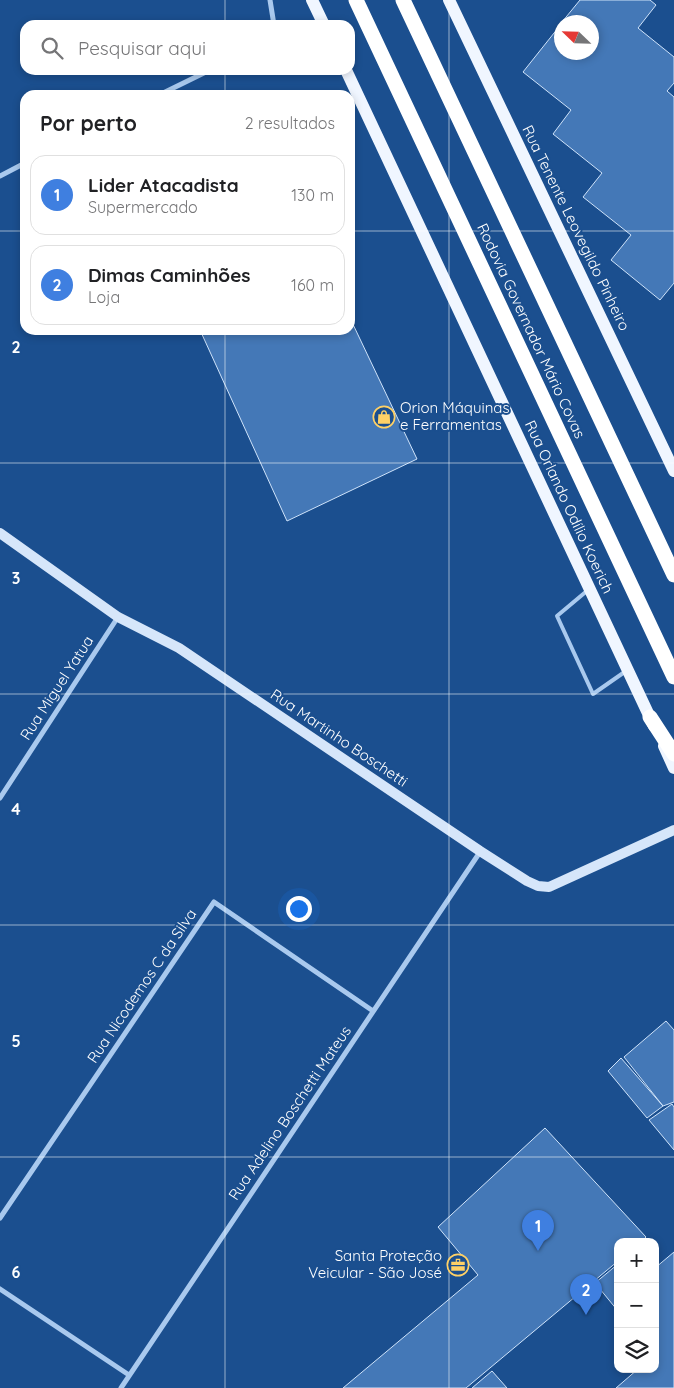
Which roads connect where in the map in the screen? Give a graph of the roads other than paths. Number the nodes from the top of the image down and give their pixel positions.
1 (270, 0) edge
2 (312, 0) edge
3 (356, 0) edge
4 (404, 0) edge
5 (448, 0) edge
6 (273, 20) edge
7 (322, 20) edge
8 (200, 75) edge
9 (348, 75) edge
10 (169, 90) edge
11 (20, 166) edge
12 (0, 176) edge
13 (674, 471) edge
14 (0, 533) edge
15 (674, 575) edge
16 (590, 589) junction
17 (118, 617) junction
18 (628, 670) junction
19 (674, 678) edge
20 (650, 717) junction
21 (674, 754) edge
22 (674, 768) edge
23 (0, 798) edge
24 (674, 830) edge
25 (480, 851) junction
26 (373, 1011) junction
27 (0, 1218) edge
28 (0, 1289) edge
29 (129, 1375) junction
30 (121, 1388) edge

1 - 6 street
2 - 7 main road
3 - 19 highway, Rodovia Governador Mário Covas
4 - 15 highway, Rodovia Governador Mário Covas
5 - 13 main road, Rua Tenente Leovegildo Pinheiro
8 - 10 street
9 - 16 main road, Rua Orlando Odílio Koerich
11 - 12 street
14 - 17 street, Rua Martinho Boschetti
16 - 18 main road, Rua Orlando Odílio Koerich
16 - 18 lane
17 - 23 street, Rua Miguel Yatua
17 - 25 street, Rua Martinho Boschetti
18 - 20 main road, Rua Orlando Odílio Koerich
20 - 21 highway
20 - 22 main road, Rua Orlando Odílio Koerich
24 - 25 street, Rua Martinho Boschetti
25 - 26 street, Rua Adelino Boschetti Mateus
26 - 27 street, Rua Nicodemos C da Silva
26 - 29 street, Rua Adelino Boschetti Mateus
28 - 29 street
29 - 30 street, Rua Adelino Boschetti Mateus

